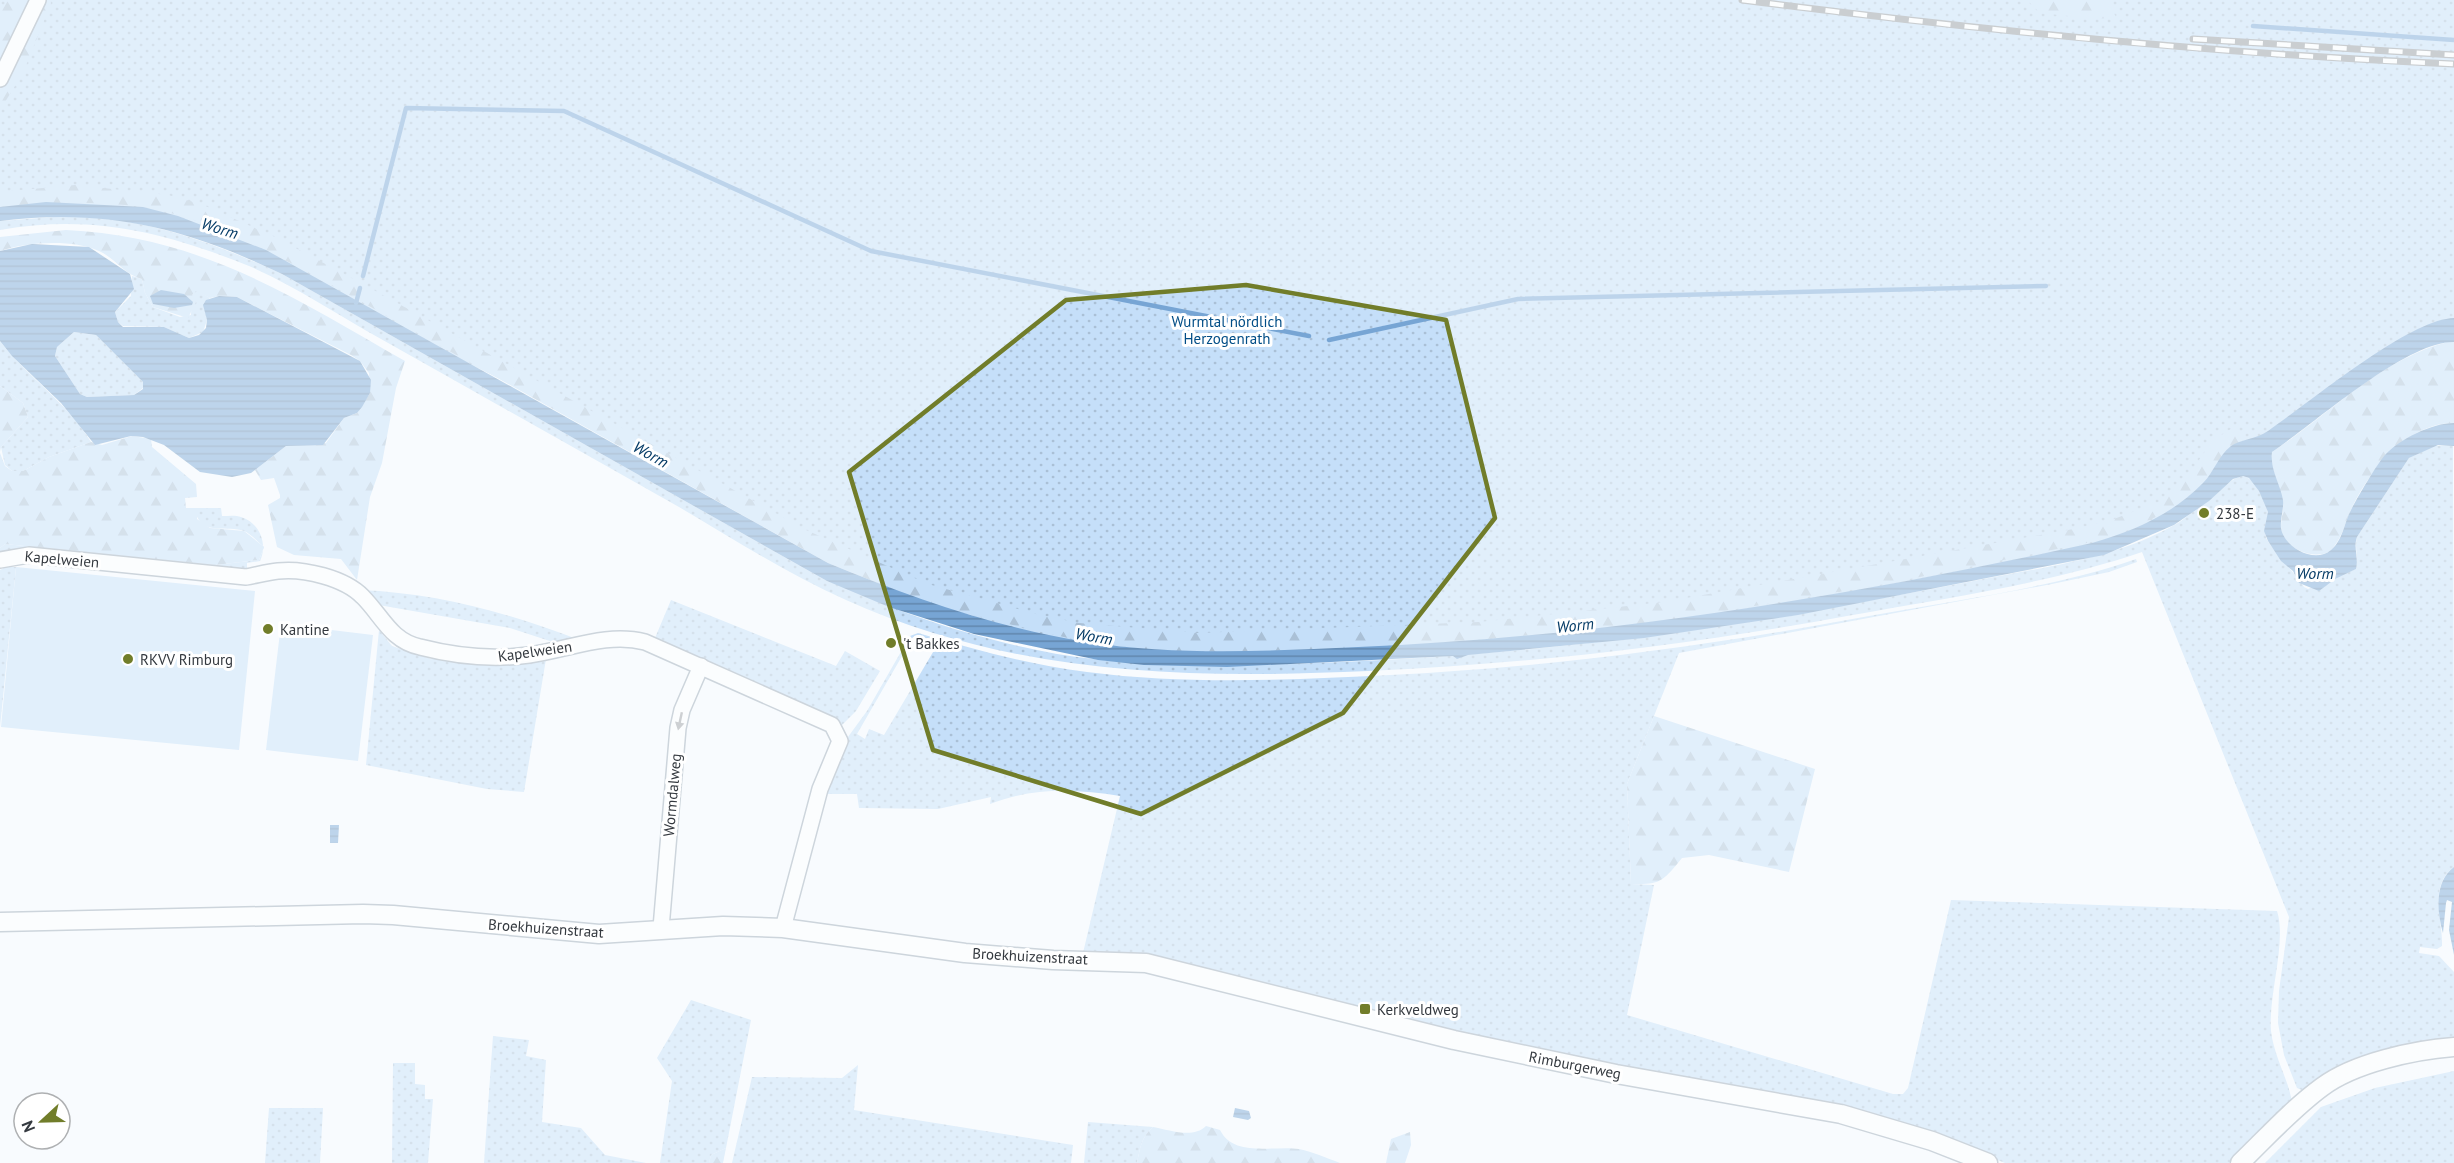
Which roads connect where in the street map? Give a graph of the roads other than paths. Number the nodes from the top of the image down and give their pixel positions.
1 (38, 0) edge
2 (0, 79) edge
3 (0, 560) edge
4 (701, 666) junction
5 (0, 922) edge
6 (661, 928) junction
7 (783, 928) junction
8 (1162, 966) joint
9 (2454, 1047) edge
10 (1988, 1163) edge
11 (2240, 1163) edge

1 - 2 street
3 - 4 street, Kapelweien
4 -> 6 street, Wormdalweg
4 - 7 street, Kapelweien
5 - 6 street, Broekhuizenstraat
6 - 7 street, Broekhuizenstraat
7 - 8 street, Broekhuizenstraat
8 - 10 street, Rimburgerweg
9 - 11 street

